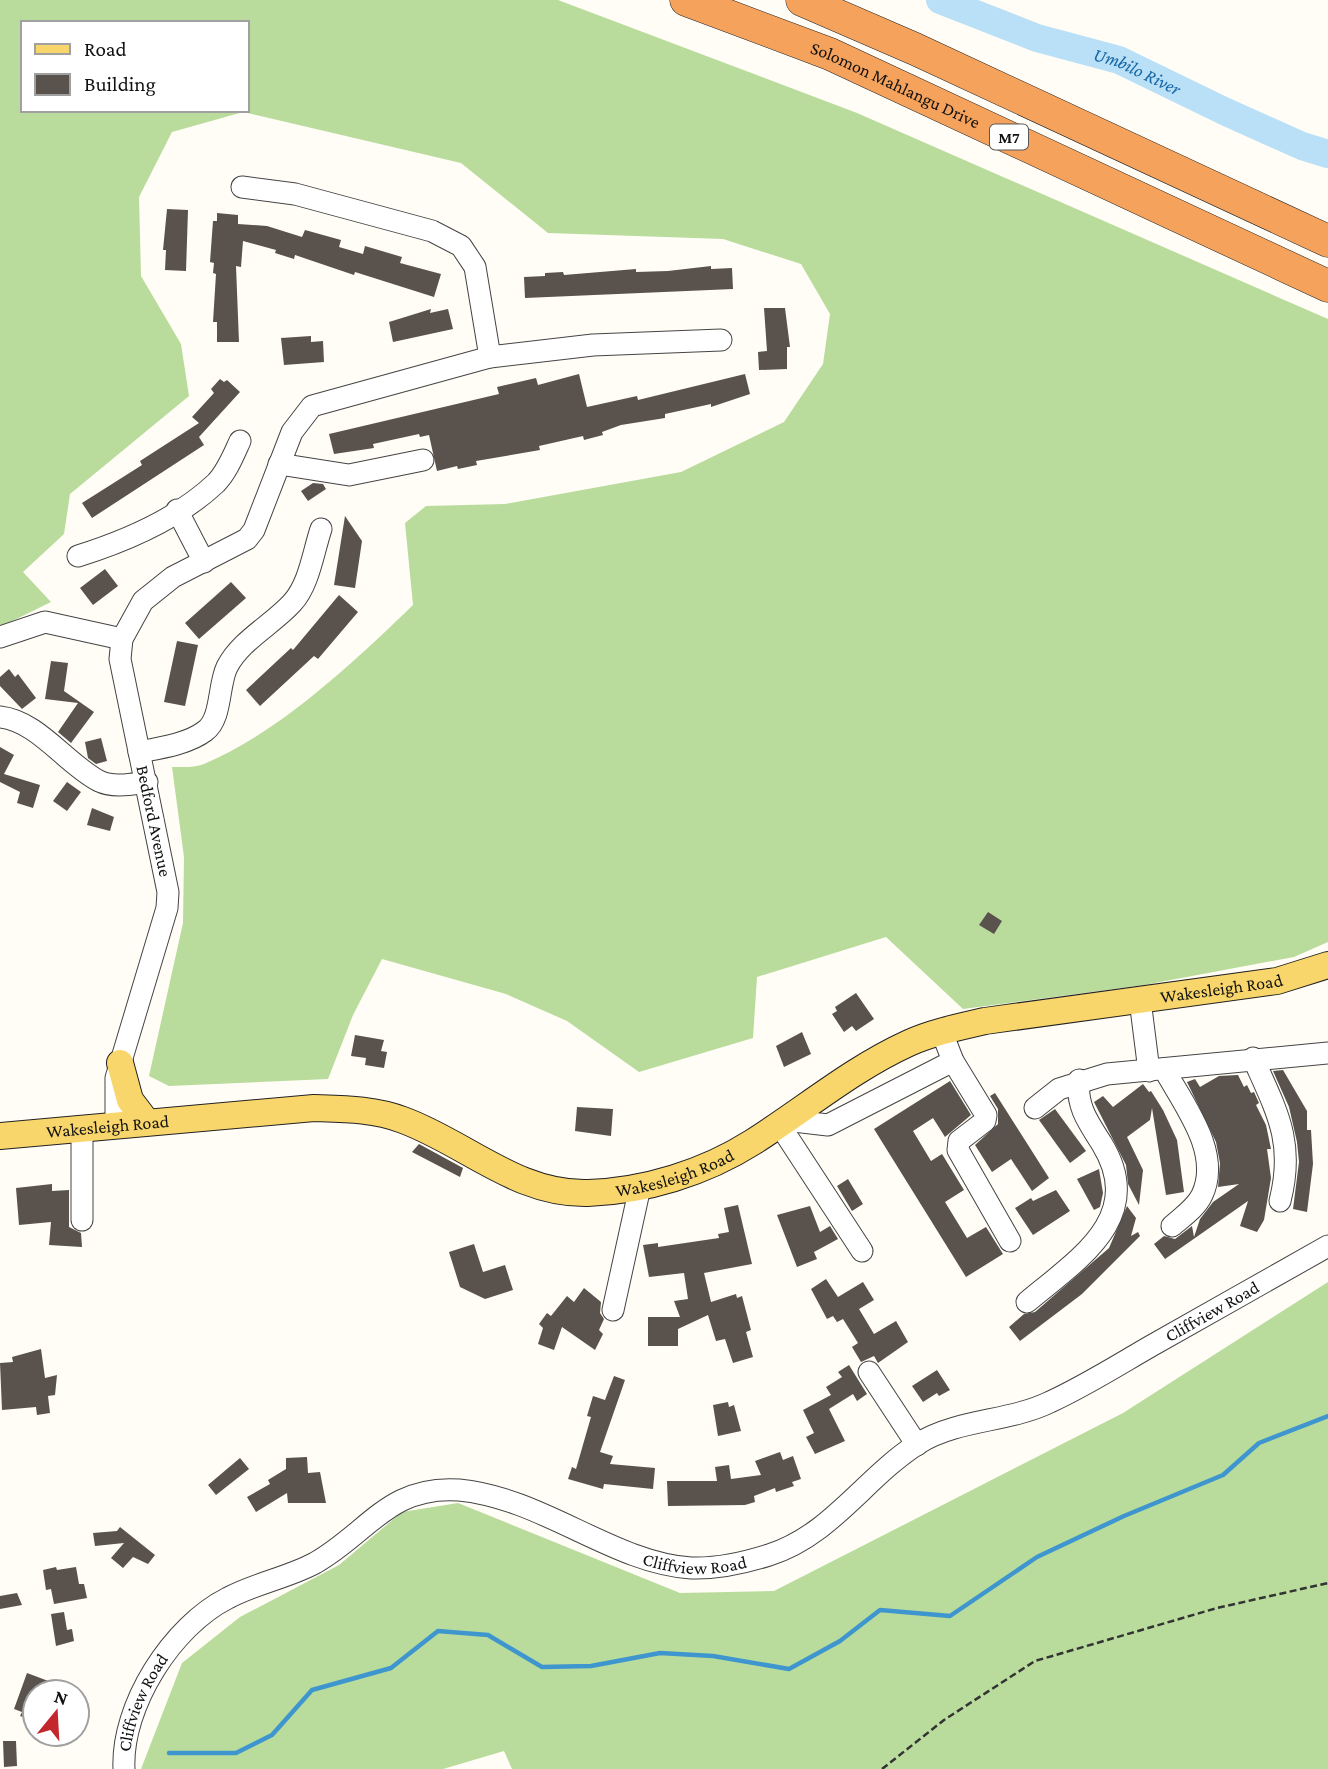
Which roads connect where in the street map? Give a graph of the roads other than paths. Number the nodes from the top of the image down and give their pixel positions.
1 (686, 0) edge
2 (802, 0) edge
3 (242, 187) dead end
4 (1328, 241) edge
5 (1328, 286) edge
6 (721, 340) dead end
7 (490, 357) junction
8 (240, 441) dead end
9 (423, 460) dead end
10 (279, 464) junction
11 (177, 510) junction
12 (321, 529) dead end
13 (78, 556) dead end
14 (204, 562) junction
15 (0, 637) edge
16 (122, 639) junction
17 (0, 717) edge
18 (139, 752) junction
19 (147, 782) junction
20 (1328, 965) edge
21 (1140, 1000) junction
22 (940, 1030) junction
23 (1328, 1053) edge
24 (1253, 1058) junction
25 (953, 1061) junction
26 (120, 1063) junction
27 (1157, 1070) junction
28 (1079, 1080) junction
29 (1035, 1108) dead end
30 (146, 1121) junction
31 (782, 1122) junction
32 (116, 1124) junction
33 (82, 1128) junction
34 (0, 1136) edge
35 (640, 1187) junction
36 (1280, 1202) dead end
37 (82, 1220) dead end
38 (1172, 1226) dead end
39 (1010, 1241) dead end
40 (1328, 1246) edge
41 (862, 1251) dead end
42 (1027, 1302) dead end
43 (613, 1310) dead end
44 (869, 1372) dead end
45 (917, 1445) junction
46 (124, 1769) edge

1 - 5 highway, Solomon Mahlangu Drive / M7
2 - 4 highway, M7
3 - 7 street
6 - 7 street
7 - 10 street
8 - 11 street
9 - 10 street
10 - 14 street
11 - 13 street
11 - 14 street
12 - 18 street
14 - 16 street
15 - 16 street
16 - 18 street, Bedford Avenue
17 - 19 street
18 - 19 street, Bedford Avenue
19 - 26 street, Bedford Avenue
20 - 21 main road, Wakesleigh Road
21 - 22 main road, Wakesleigh Road
21 - 27 street
22 - 25 street
22 - 31 main road, Wakesleigh Road
23 - 24 street
24 - 27 street
24 - 36 street
25 - 31 street
25 - 39 street
26 - 30 main road
26 - 32 street, Bedford Avenue
27 - 28 street
27 - 38 street
28 - 29 street
28 - 42 street
30 - 32 main road, Wakesleigh Road
30 - 35 main road, Wakesleigh Road
31 - 35 main road, Wakesleigh Road
31 - 41 street
32 - 33 main road, Wakesleigh Road
33 - 34 main road, Wakesleigh Road
33 - 37 street
35 - 43 street
40 - 45 street, Cliffview Road
44 - 45 street
45 - 46 street, Cliffview Road

